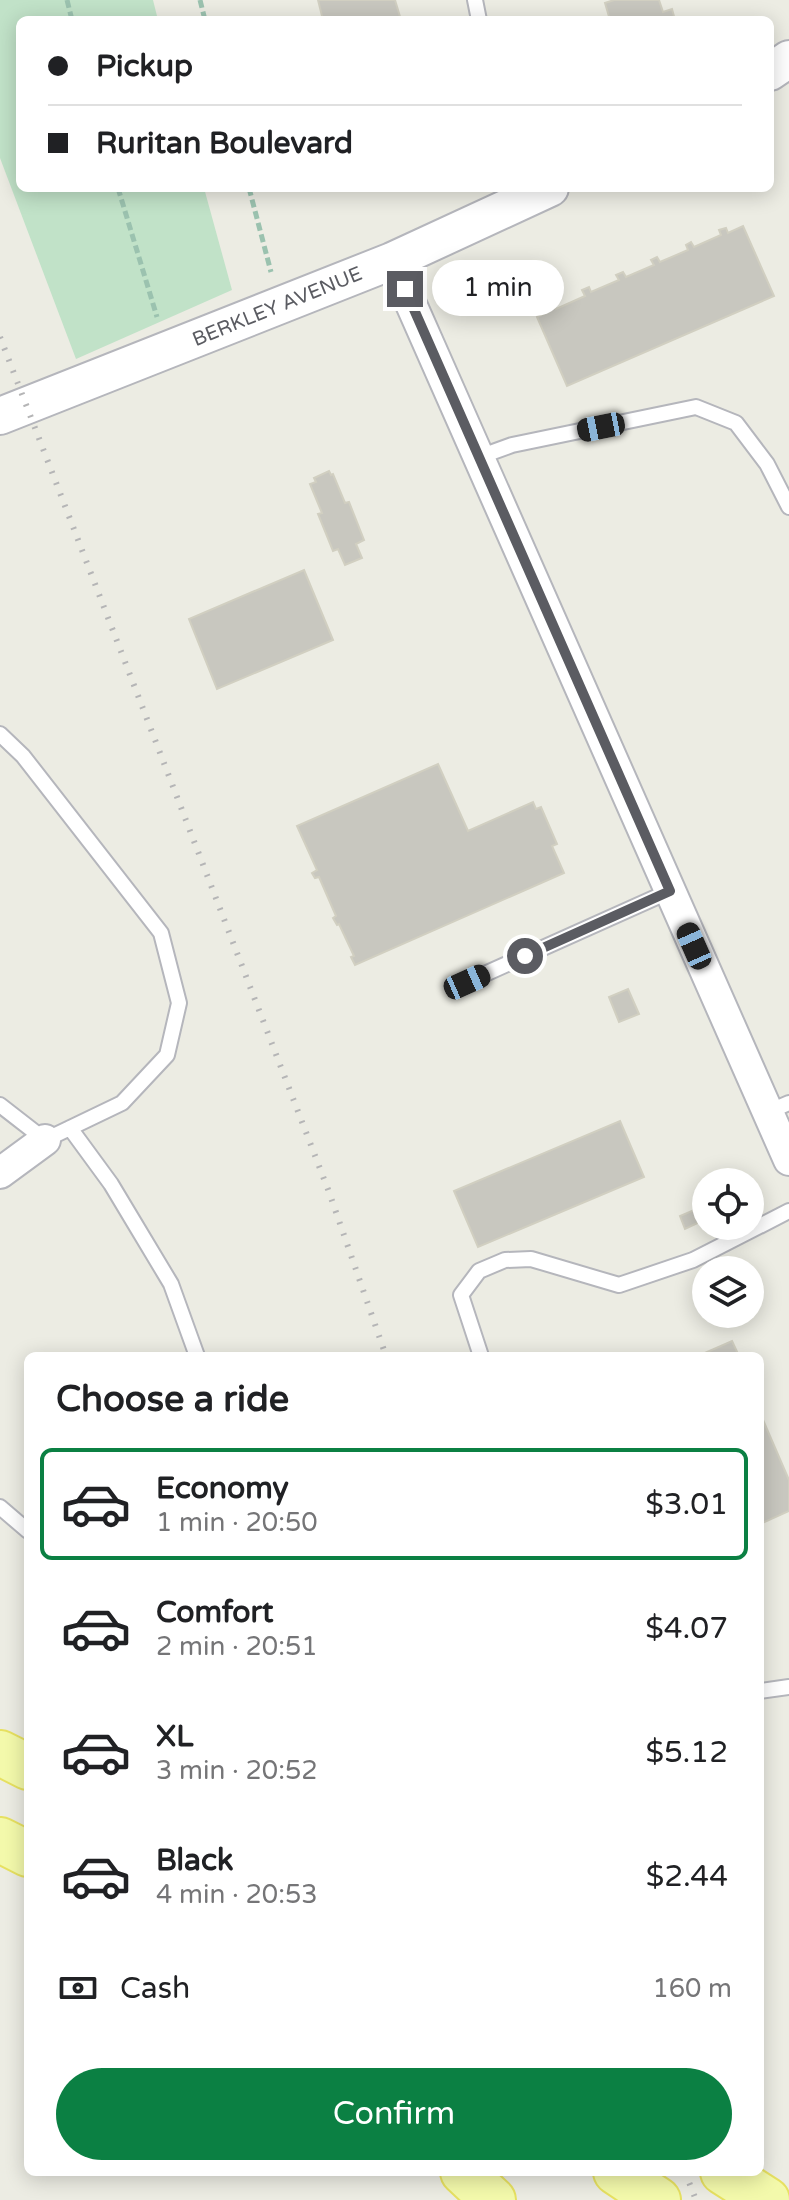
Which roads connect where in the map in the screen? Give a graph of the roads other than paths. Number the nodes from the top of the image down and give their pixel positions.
1 (533, 192) edge
2 (392, 261) junction
3 (0, 416) edge
4 (479, 457) junction
5 (789, 507) edge
6 (0, 734) edge
7 (670, 891) junction
8 (467, 982) dead end
9 (0, 1105) edge
10 (778, 1108) edge
11 (57, 1134) junction
12 (789, 1160) edge
13 (0, 1173) edge
14 (789, 1211) edge
15 (196, 1352) edge
16 (480, 1352) edge
17 (0, 1507) edge
18 (24, 1528) edge
19 (789, 1687) edge
20 (764, 1690) edge
21 (0, 1753) edge
22 (24, 1765) edge
23 (0, 1840) edge
24 (24, 1852) edge
25 (467, 2176) edge
26 (622, 2176) edge
27 (729, 2176) edge
28 (493, 2200) edge
29 (658, 2200) edge
30 (767, 2200) edge

1 - 2 street, BERKLEY AVENUE
2 - 3 street, BERKLEY AVENUE
2 - 4 street
4 - 5 lane
4 - 7 street
6 - 11 lane
7 - 8 lane
7 - 10 street
9 - 11 lane
10 - 12 street
11 - 13 street
11 - 15 lane
14 - 16 lane
17 - 18 lane
19 - 20 lane
21 - 22 main road
23 - 24 main road
25 - 28 main road
26 - 29 main road
27 - 30 main road

